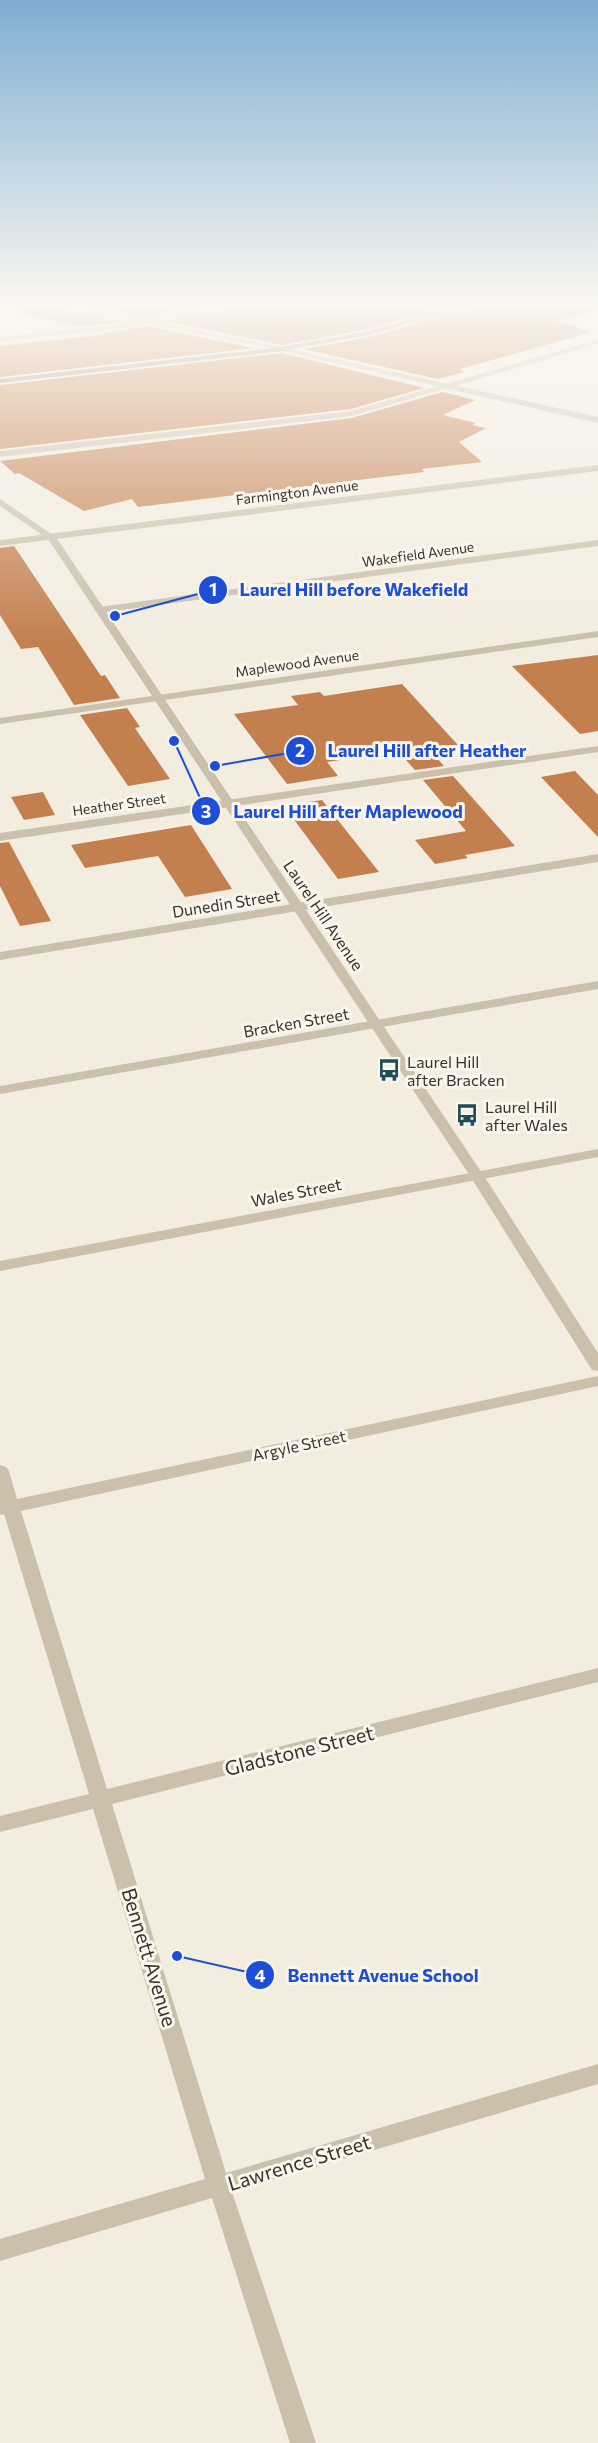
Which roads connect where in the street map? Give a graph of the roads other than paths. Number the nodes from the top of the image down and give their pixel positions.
1 (318, 417) edge
2 (0, 454) edge
3 (598, 468) edge
4 (0, 502) edge
5 (51, 537) junction
6 (0, 543) edge
7 (598, 543) edge
8 (99, 610) junction
9 (598, 634) edge
10 (158, 698) junction
11 (0, 721) edge
12 (598, 749) edge
13 (230, 803) junction
14 (0, 837) edge
15 (598, 858) edge
16 (300, 908) junction
17 (0, 956) edge
18 (598, 985) edge
19 (377, 1025) junction
20 (0, 1090) edge
21 (598, 1153) edge
22 (477, 1176) junction
23 (0, 1266) edge
24 (598, 1366) edge
25 (598, 1382) edge
26 (0, 1471) edge
27 (5, 1508) edge
28 (598, 1675) edge
29 (102, 1800) junction
30 (0, 1824) edge
31 (598, 2074) edge
32 (219, 2186) junction
33 (0, 2250) edge
34 (303, 2443) edge

1 - 2 street
3 - 5 street, Farmington Avenue
4 - 5 street, Laurel Hill Avenue
5 - 6 street, Farmington Avenue
5 - 8 street, Laurel Hill Avenue
7 - 8 street, Wakefield Avenue
8 - 10 street, Laurel Hill Avenue
9 - 10 street, Maplewood Avenue
10 - 11 street, Maplewood Avenue
10 - 13 street, Laurel Hill Avenue
12 - 13 street, Heather Street
13 - 14 street, Heather Street
13 - 16 street, Laurel Hill Avenue
15 - 16 street, Dunedin Street
16 - 17 street, Dunedin Street
16 - 19 street, Laurel Hill Avenue
18 - 19 street, Bracken Street
19 - 20 street, Bracken Street
19 - 22 street, Laurel Hill Avenue
21 - 22 street, Wales Street
22 - 23 street, Wales Street
22 - 24 street, Laurel Hill Avenue
25 - 27 street, Argyle Street
26 - 27 street, Bennett Avenue
27 - 29 street, Bennett Avenue
28 - 29 street, Gladstone Street
29 - 30 street, Gladstone Street
29 - 32 street, Bennett Avenue
31 - 32 street, Lawrence Street
32 - 33 street, Lawrence Street
32 - 34 street, Bennett Avenue

